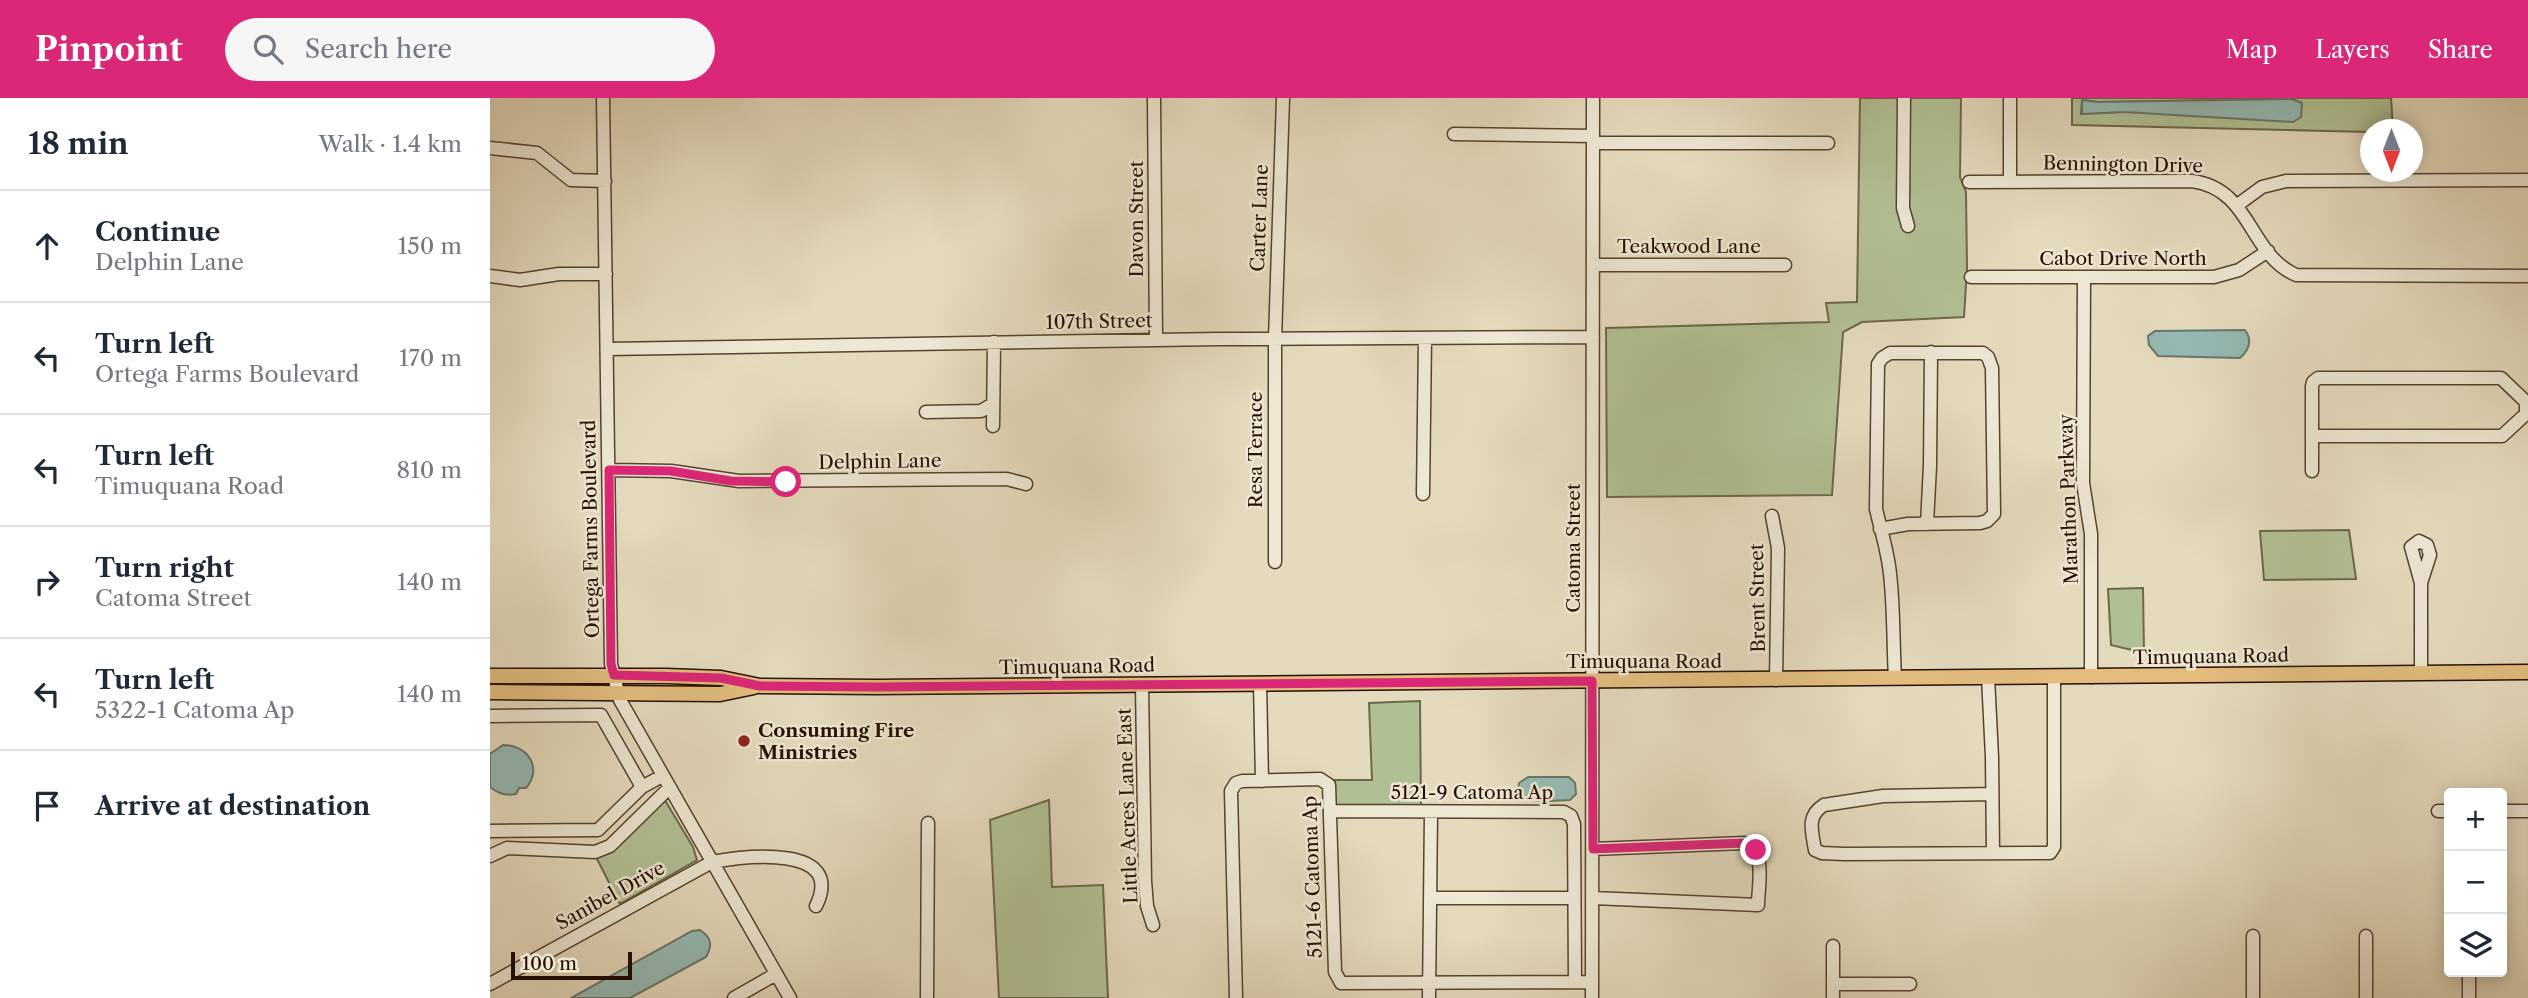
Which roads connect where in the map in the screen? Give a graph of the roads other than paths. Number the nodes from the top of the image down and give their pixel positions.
1 (603, 98) edge
2 (1154, 98) edge
3 (1283, 98) edge
4 (1593, 98) edge
5 (1904, 98) edge
6 (2010, 98) edge
7 (1454, 134) dead end
8 (1593, 140) junction
9 (1828, 143) dead end
10 (490, 148) edge
11 (2528, 180) edge
12 (605, 181) junction
13 (2010, 181) junction
14 (1969, 182) dead end
15 (2236, 206) junction
16 (1908, 226) dead end
17 (2268, 251) junction
18 (1593, 265) junction
19 (1785, 265) dead end
20 (606, 274) junction
21 (490, 276) edge
22 (2528, 276) edge
23 (1970, 277) dead end
24 (2084, 277) junction
25 (1592, 337) junction
26 (1425, 338) junction
27 (1275, 339) junction
28 (1156, 340) junction
29 (994, 342) junction
30 (607, 349) junction
31 (1931, 352) junction
32 (993, 404) junction
33 (2527, 407) edge
34 (926, 412) dead end
35 (993, 426) dead end
36 (2312, 436) junction
37 (609, 470) junction
38 (2312, 471) dead end
39 (1026, 484) dead end
40 (1423, 494) dead end
41 (1772, 516) dead end
42 (1927, 524) junction
43 (1880, 529) junction
44 (1275, 562) dead end
45 (2421, 583) dead end
46 (2528, 672) edge
47 (2421, 673) junction
48 (614, 675) junction
49 (490, 676) edge
50 (1988, 677) junction
51 (2054, 677) junction
52 (2091, 677) junction
53 (1895, 678) junction
54 (1776, 680) junction
55 (1592, 681) junction
56 (1260, 683) junction
57 (1142, 685) junction
58 (760, 686) junction
59 (490, 692) edge
60 (618, 692) junction
61 (490, 716) edge
62 (662, 776) junction
63 (1262, 781) junction
64 (642, 787) junction
65 (669, 788) junction
66 (1992, 794) junction
67 (1331, 811) junction
68 (2507, 811) edge
69 (2528, 811) edge
70 (1431, 812) junction
71 (928, 823) dead end
72 (490, 831) edge
73 (1593, 849) junction
74 (1993, 853) junction
75 (490, 856) edge
76 (712, 862) junction
77 (1430, 898) junction
78 (1574, 898) junction
79 (1592, 898) junction
80 (816, 906) dead end
81 (1153, 925) dead end
82 (2253, 936) dead end
83 (2366, 936) dead end
84 (1833, 946) dead end
85 (776, 974) junction
86 (2469, 977) edge
87 (1429, 982) junction
88 (1575, 982) junction
89 (1592, 982) junction
90 (490, 984) edge
91 (1833, 984) junction
92 (1910, 984) dead end
93 (734, 998) edge
94 (790, 998) edge
95 (927, 998) edge
96 (1236, 998) edge
97 (1429, 998) edge
98 (1592, 998) edge
99 (1833, 998) edge
100 (2253, 998) edge
101 (2366, 998) edge
102 (2469, 998) edge

1 - 12 street, Ortega Farms Boulevard
2 - 28 street, Davon Street
3 - 27 street, Carter Lane
4 - 8 street, Catoma Street
5 - 16 street
6 - 13 street
7 - 8 street
8 - 9 street
8 - 18 street, Catoma Street
10 - 12 street
11 - 15 street
12 - 20 street, Ortega Farms Boulevard
13 - 14 street, Bennington Drive
13 - 15 street, Bennington Drive
15 - 17 street, Bennington Drive
17 - 22 street, Bennington Drive
17 - 24 street, Cabot Drive North
18 - 19 street, Teakwood Lane
18 - 25 street, Catoma Street
20 - 21 street
20 - 30 street, Ortega Farms Boulevard
23 - 24 street, Cabot Drive North
24 - 52 street, Marathon Parkway
25 - 26 street, 107th Street
25 - 55 street, Catoma Street
26 - 27 street, 107th Street
26 - 40 street
27 - 28 street, 107th Street
27 - 44 street, Resa Terrace
28 - 29 street, 107th Street
29 - 30 street, 107th Street
29 - 32 street
30 - 37 street, Ortega Farms Boulevard
31 - 42 street
31 - 42 street
31 - 43 street
32 - 34 street
32 - 35 street
33 - 36 street
33 - 36 street
36 - 38 street
37 - 39 street, Delphin Lane
37 - 48 street, Ortega Farms Boulevard
41 - 54 street, Brent Street
42 - 43 street
43 - 53 street
45 - 47 street
46 - 47 main road, Timuquana Road
47 - 52 main road, Timuquana Road
48 - 49 main road, Timuquana Road
48 - 58 main road, Timuquana Road
48 - 60 street, Ortega Farms Boulevard
50 - 51 main road, Timuquana Road
50 - 53 main road, Timuquana Road
50 - 66 street
51 - 52 main road, Timuquana Road
51 - 74 street
53 - 54 main road, Timuquana Road
54 - 55 main road, Timuquana Road
55 - 56 main road, Timuquana Road
55 - 73 street, Catoma Street
56 - 57 main road, Timuquana Road
56 - 63 street
57 - 58 main road, Timuquana Road
57 - 81 street, Little Acres Lane East
58 - 60 main road, Timuquana Road
59 - 60 main road, Timuquana Road
60 - 62 street, Ortega Farms Boulevard
61 - 64 street
62 - 64 street
62 - 65 street, Ortega Farms Boulevard
63 - 67 street, 5121-6 Catoma Ap
63 - 96 street, 5121-6 Catoma Ap
64 - 72 street
65 - 75 street
65 - 76 street, Ortega Farms Boulevard
66 - 74 street
66 - 74 street
67 - 70 street, 5121-9 Catoma Ap
67 - 87 street, 5121-6 Catoma Ap
68 - 69 street
70 - 77 street
70 - 78 street, 5121-9 Catoma Ap
71 - 95 street
73 - 79 street, Catoma Street
73 - 79 street
76 - 80 street
76 - 85 street, Ortega Farms Boulevard
76 - 90 street, Sanibel Drive
77 - 78 street
77 - 87 street
78 - 88 street, 5121-9 Catoma Ap
79 - 89 street, Catoma Street
82 - 100 street
83 - 101 street
84 - 91 street
85 - 93 street
85 - 94 street, Ortega Farms Boulevard
86 - 102 street
87 - 88 street, 5121-6 Catoma Ap
87 - 97 street
88 - 89 street, 5121-6 Catoma Ap
89 - 98 street, Catoma Street
91 - 92 street
91 - 99 street

